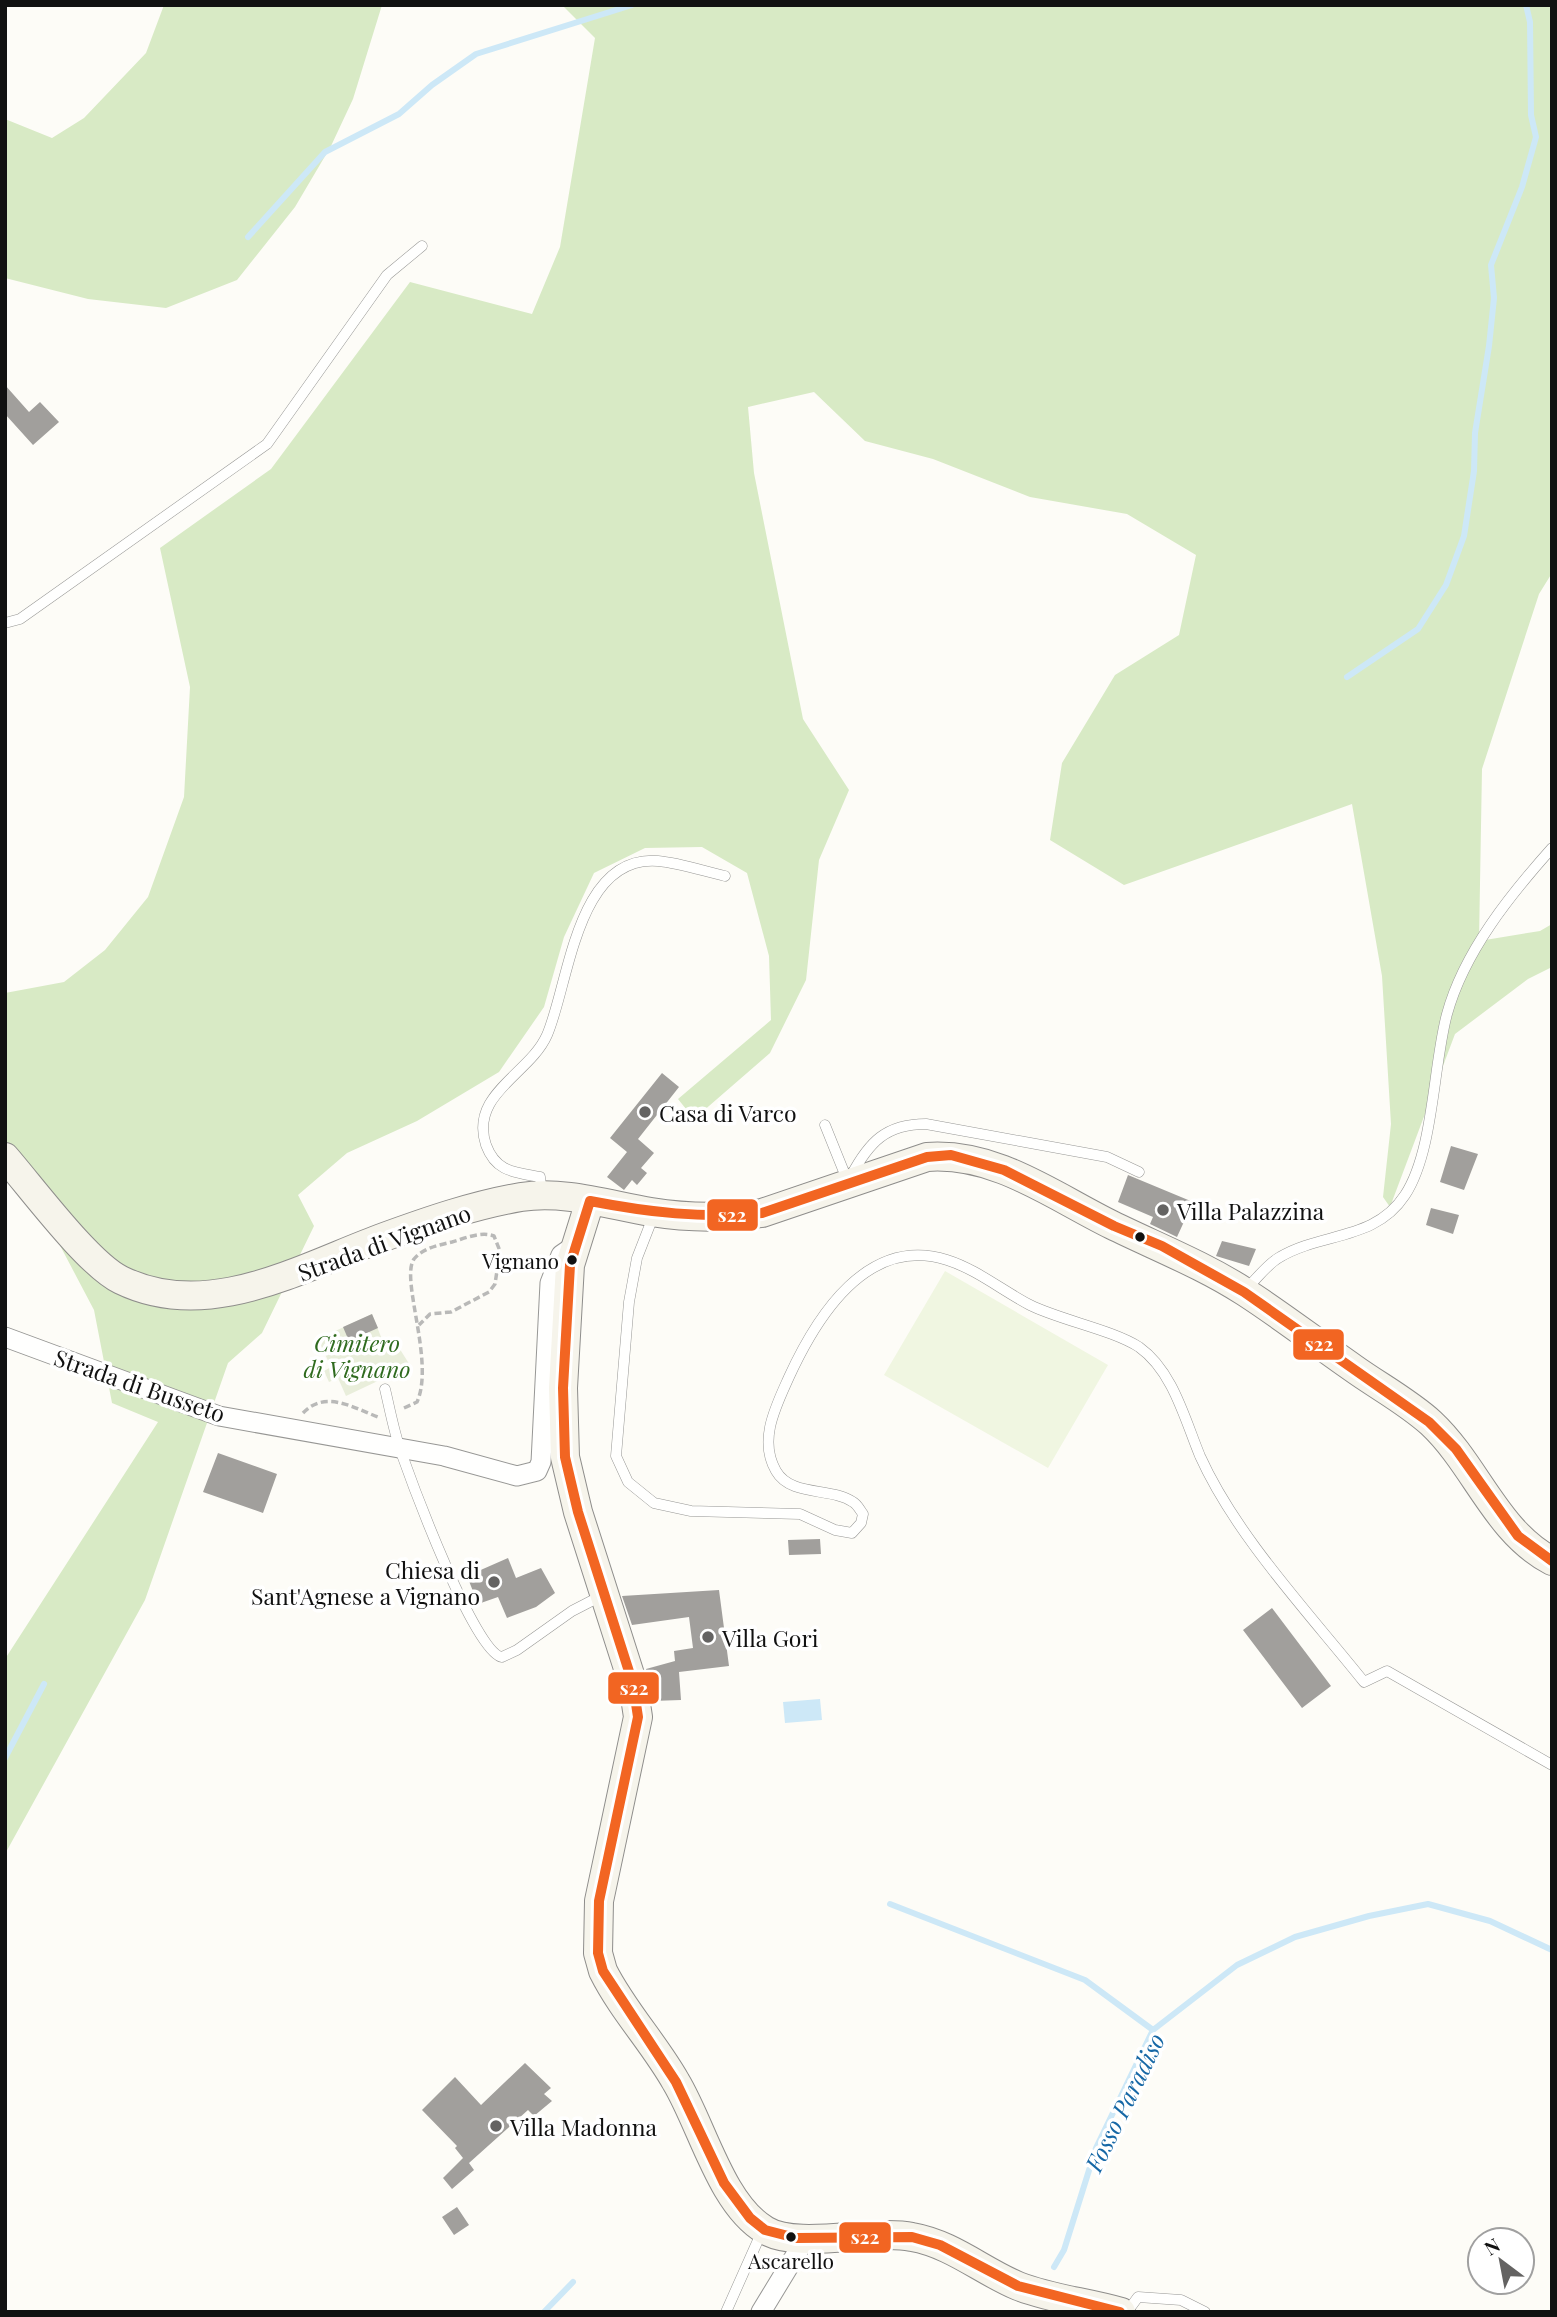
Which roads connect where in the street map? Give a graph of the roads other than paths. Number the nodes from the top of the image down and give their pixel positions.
1 (422, 246) dead end
2 (5, 623) edge
3 (1552, 848) edge
4 (725, 876) dead end
5 (825, 1125) dead end
6 (5, 1157) edge
7 (1139, 1172) dead end
8 (848, 1183) junction
9 (542, 1195) junction
10 (590, 1201) junction
11 (655, 1213) junction
12 (575, 1245) junction
13 (1244, 1292) junction
14 (5, 1337) edge
15 (385, 1389) dead end
16 (400, 1450) junction
17 (1552, 1561) edge
18 (604, 1594) junction
19 (1552, 1765) edge
20 (763, 2229) junction
21 (806, 2238) junction
22 (726, 2312) edge
23 (761, 2312) edge
24 (1121, 2312) edge
25 (1127, 2312) edge
26 (1205, 2312) edge

1 - 2 lane
3 - 13 lane
4 - 9 lane
5 - 8 lane
6 - 9 street, Strada di Vignano
7 - 8 lane
8 - 11 street, Strada di Vignano
8 - 13 street, Strada di Vignano
9 - 10 street, Strada di Vignano
10 - 11 street, Strada di Vignano
10 - 12 street, Strada di Busseto
11 - 19 lane
12 - 16 street, Strada di Busseto
12 - 18 street, Strada di Busseto
13 - 17 street, Strada di Vignano
14 - 16 street, Strada di Busseto
15 - 16 lane
16 - 18 lane
18 - 20 street, Strada di Busseto
20 - 21 street
20 - 22 lane
21 - 23 street
21 - 24 street
25 - 26 lane

